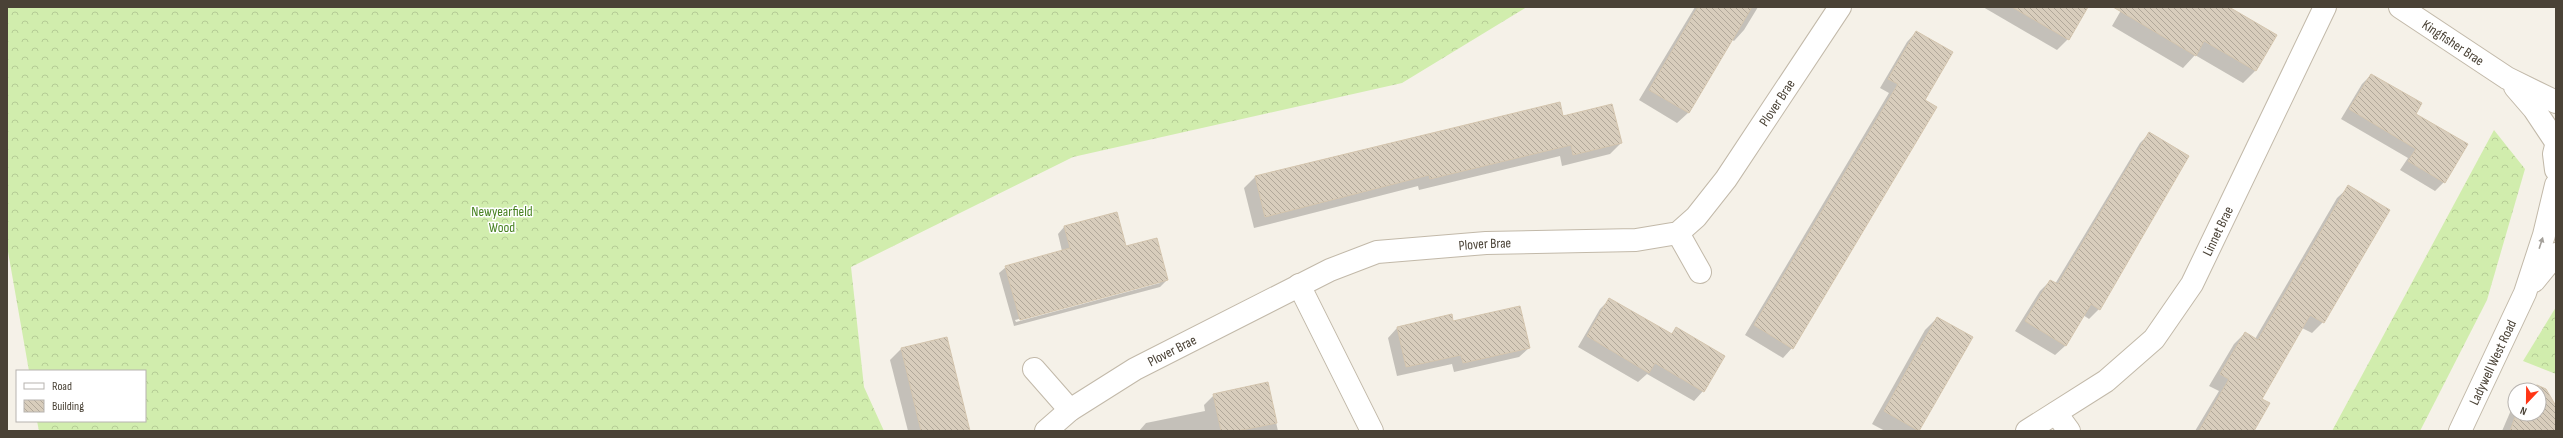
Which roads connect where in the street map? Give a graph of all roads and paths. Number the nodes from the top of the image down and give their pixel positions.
1 (1840, 7) edge
2 (2325, 7) edge
3 (2400, 7) edge
4 (2507, 78) junction
5 (2556, 102) edge
6 (2556, 142) edge
7 (2556, 146) edge
8 (2556, 170) edge
9 (2556, 185) edge
10 (1678, 233) junction
11 (2556, 254) edge
12 (1700, 272) dead end
13 (1299, 285) junction
14 (2525, 293) junction
15 (1034, 368) dead end
16 (1070, 410) junction
17 (2056, 413) junction
18 (1046, 431) edge
19 (1372, 431) edge
20 (2027, 431) edge
21 (2068, 431) edge
22 (2460, 431) edge

1 - 10 street, Plover Brae
2 - 17 street, Linnet Brae
3 - 4 street, Kingfisher Brae
4 - 5 street, Kingfisher Brae
4 - 6 street, Kingfisher Brae
7 - 8 street
14 -> 9 street, Ladywell West Road
10 - 12 street
10 - 13 street, Plover Brae
11 - 14 street, Ladywell West Road
13 - 16 street, Plover Brae
13 - 19 street
14 - 22 street, Ladywell West Road
15 - 16 street
16 - 18 street, Plover Brae
17 - 20 street, Linnet Brae
17 - 21 street

